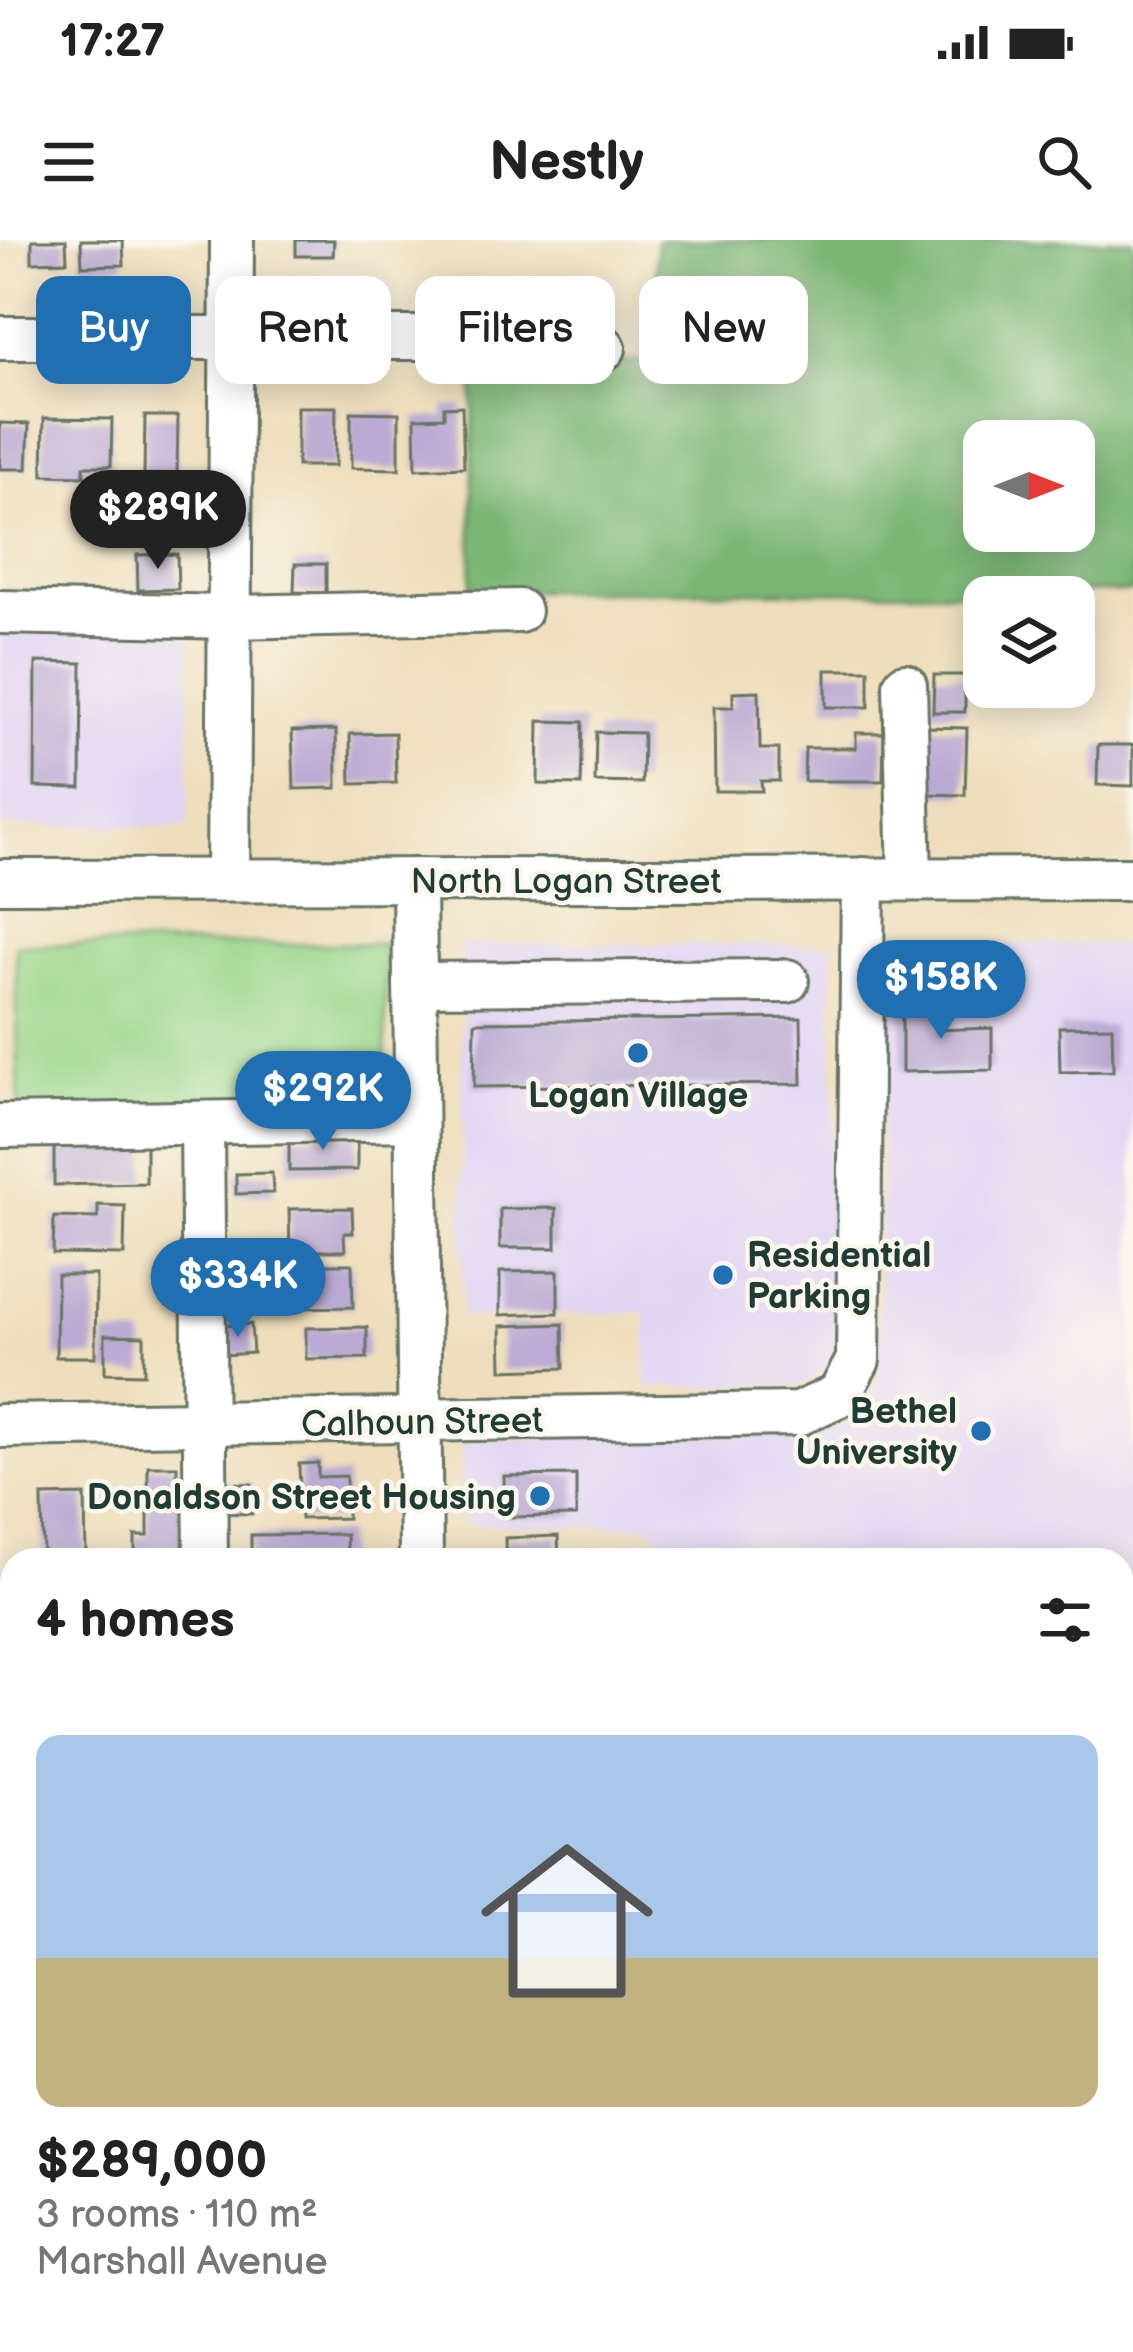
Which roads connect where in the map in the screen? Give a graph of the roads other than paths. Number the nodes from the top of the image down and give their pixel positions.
1 (232, 240) edge
2 (232, 276) edge
3 (0, 338) edge
4 (215, 338) edge
5 (232, 384) edge
6 (519, 611) dead end
7 (0, 612) edge
8 (231, 617) junction
9 (905, 685) dead end
10 (1133, 878) edge
11 (863, 879) junction
12 (910, 879) junction
13 (0, 880) edge
14 (229, 880) junction
15 (414, 880) junction
16 (787, 981) dead end
17 (416, 984) junction
18 (416, 1119) junction
19 (202, 1124) junction
20 (0, 1126) edge
21 (419, 1422) junction
22 (205, 1425) junction
23 (0, 1426) edge
24 (206, 1548) edge
25 (421, 1548) edge

1 - 2 street
3 - 4 street
5 - 8 street
6 - 8 street
7 - 8 street
8 - 14 street
9 - 12 street
10 - 12 street, North Logan Street
11 - 12 street, North Logan Street
11 - 15 street, North Logan Street
11 - 21 street, Calhoun Street
13 - 14 street, North Logan Street
14 - 15 street, North Logan Street
15 - 17 street
16 - 17 street
17 - 18 street
18 - 19 street
18 - 21 street
19 - 20 street
19 - 22 street
21 - 22 street, Calhoun Street
21 - 25 street
22 - 23 street, Calhoun Street
22 - 24 street

